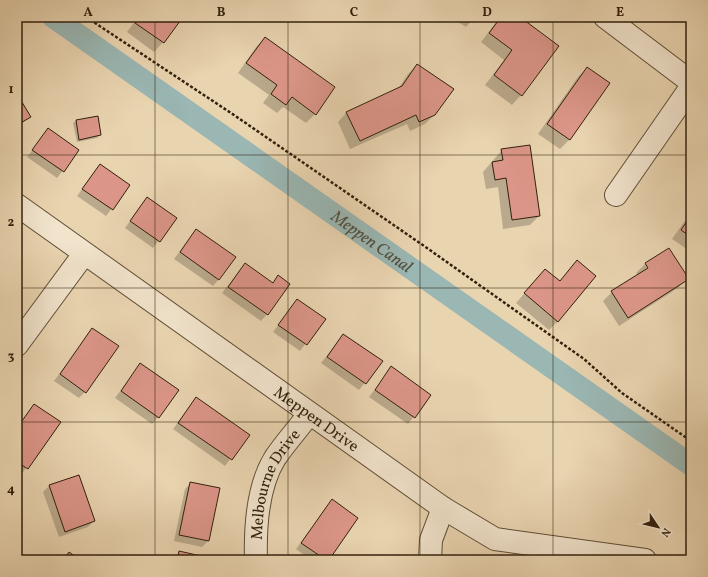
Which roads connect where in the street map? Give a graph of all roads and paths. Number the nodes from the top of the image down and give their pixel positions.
1 (86, 17) edge
2 (605, 17) edge
3 (691, 82) edge
4 (691, 88) edge
5 (616, 195) dead end
6 (17, 205) edge
7 (84, 254) junction
8 (17, 344) edge
9 (309, 414) junction
10 (691, 441) edge
11 (443, 508) junction
12 (256, 560) edge
13 (430, 560) edge
14 (645, 560) edge

1 - 10 path
2 - 3 street
4 - 5 street
6 - 7 street, Meppen Drive
7 - 8 street
7 - 9 street, Meppen Drive
9 - 11 street, Meppen Drive
9 - 12 street, Melbourne Drive
11 - 13 street
11 - 14 street, Meppen Drive

